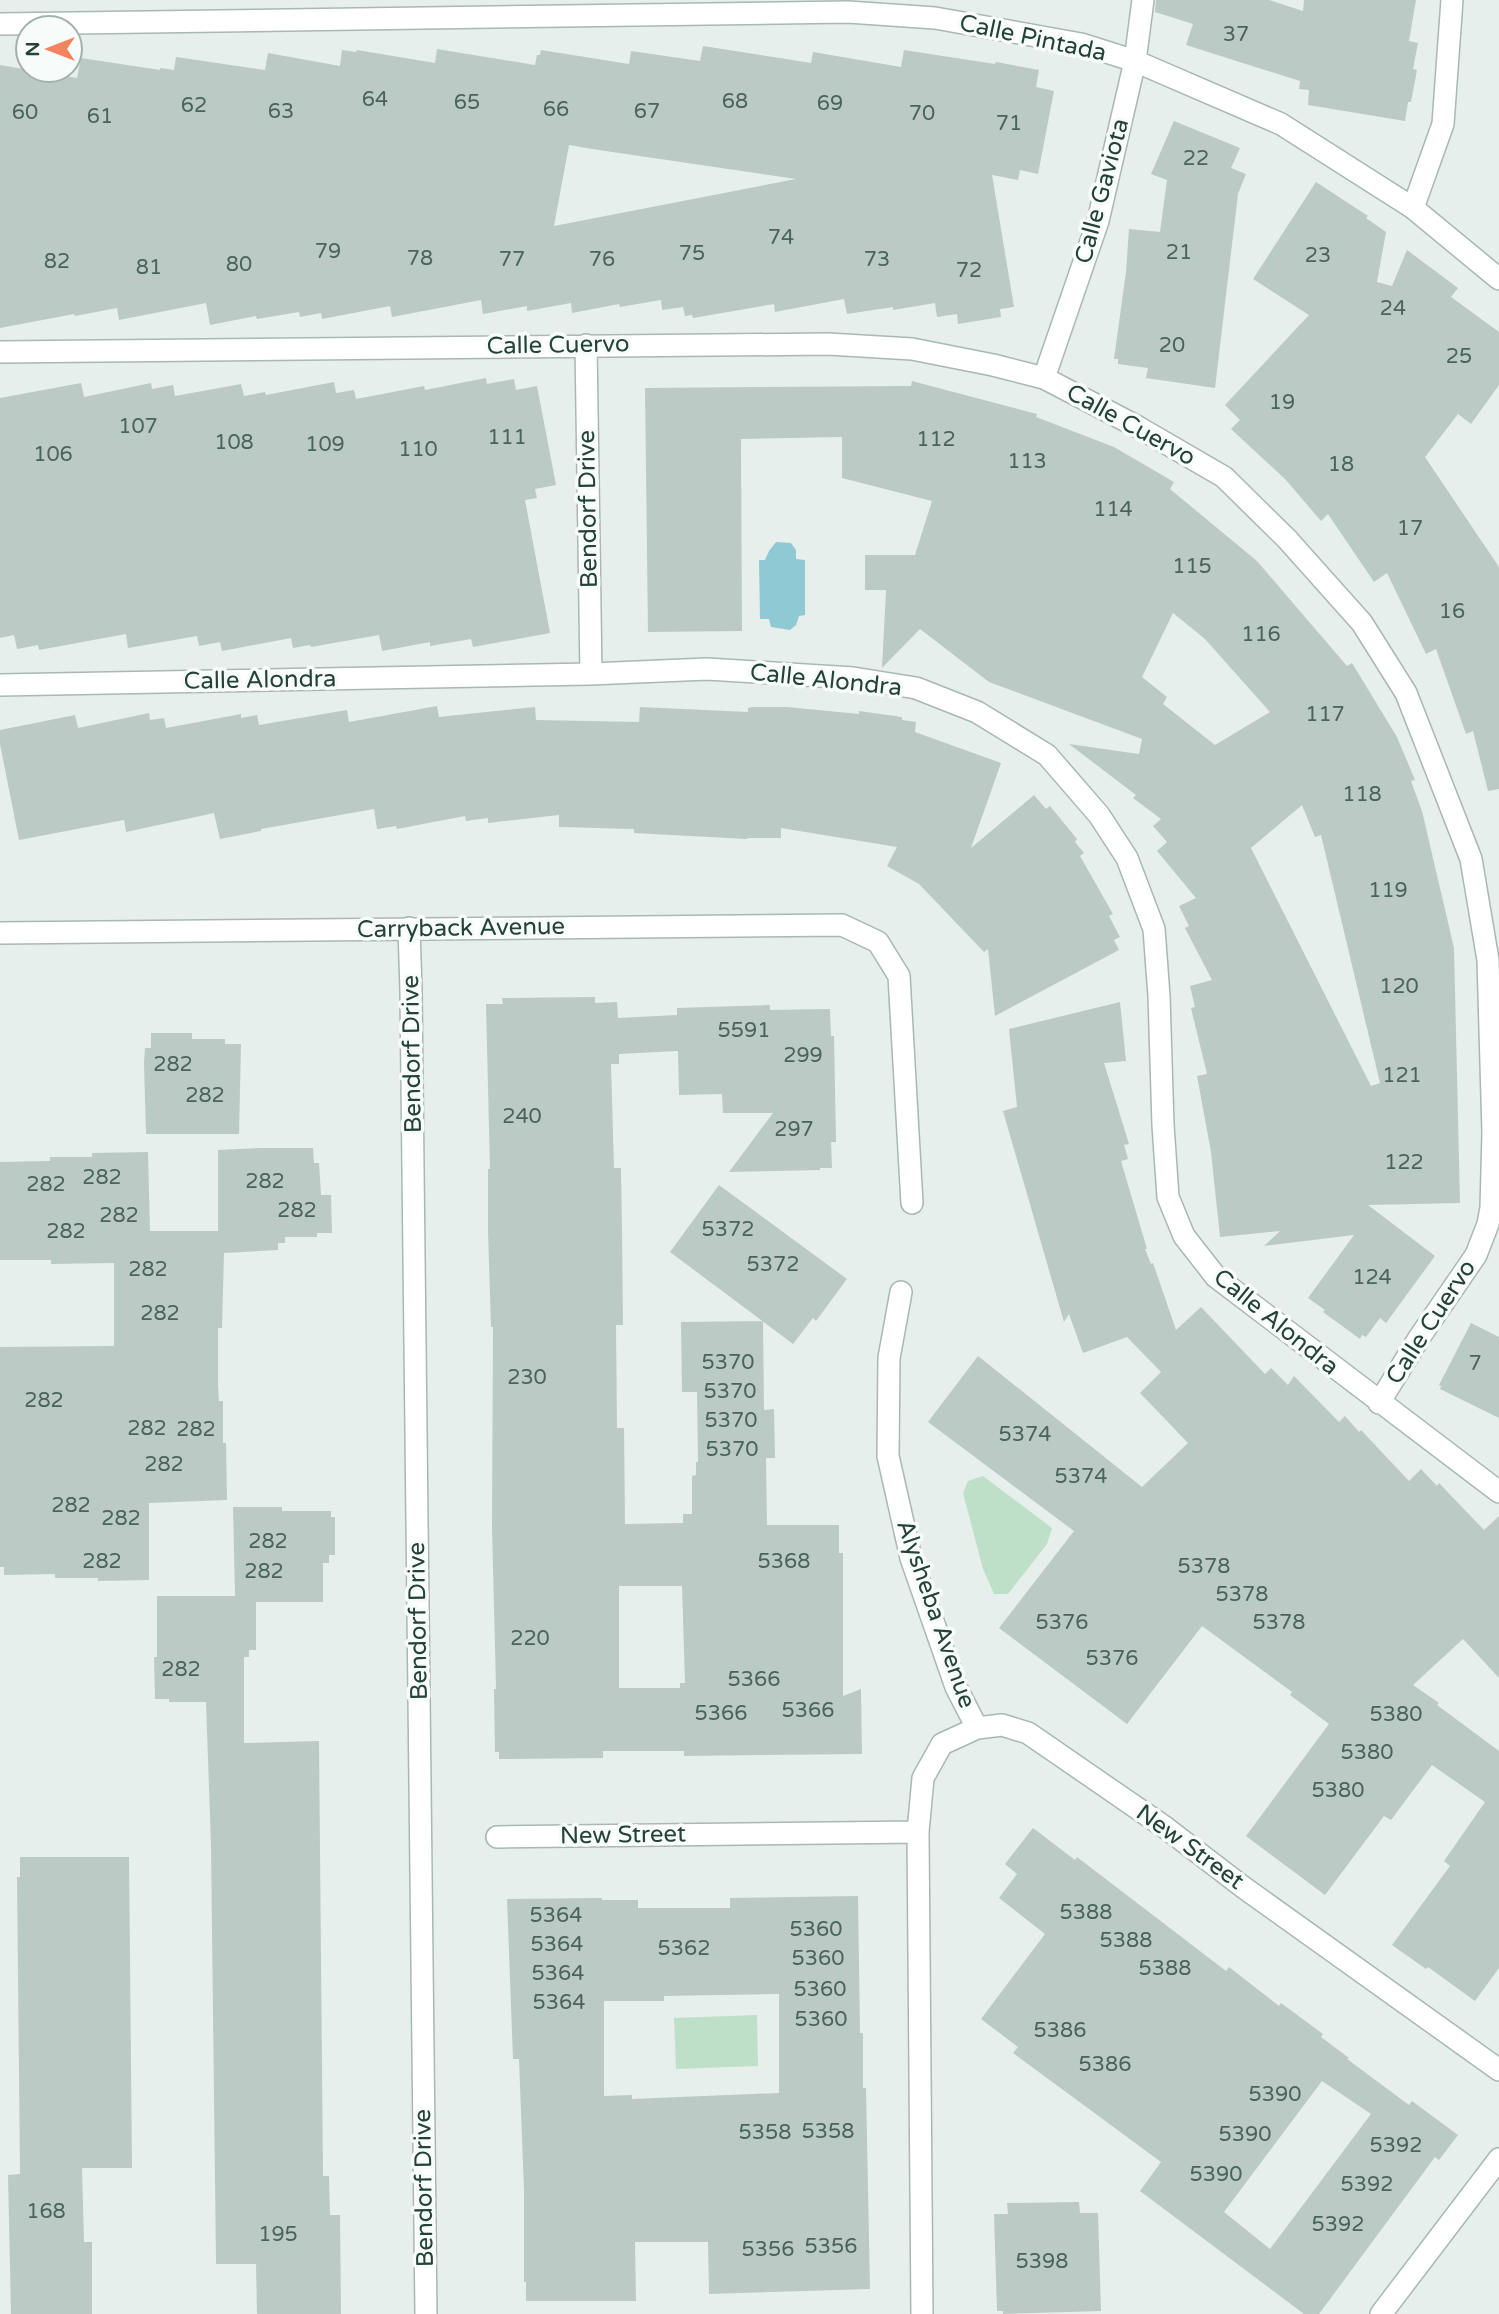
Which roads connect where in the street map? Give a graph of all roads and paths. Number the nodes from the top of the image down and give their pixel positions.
1 (1143, 0) edge
2 (1452, 0) edge
3 (0, 24) edge
4 (1135, 61) junction
5 (1413, 208) junction
6 (1499, 279) edge
7 (586, 345) junction
8 (0, 352) edge
9 (1044, 378) junction
10 (591, 674) junction
11 (0, 685) edge
12 (409, 928) junction
13 (0, 933) edge
14 (912, 1203) dead end
15 (901, 1292) dead end
16 (1379, 1403) junction
17 (1499, 1492) edge
18 (977, 1728) junction
19 (918, 1832) junction
20 (497, 1837) dead end
21 (1499, 2070) edge
22 (1499, 2159) edge
23 (426, 2314) edge
24 (922, 2314) edge
25 (1381, 2314) edge

1 - 4 street, Calle Gaviota
2 - 5 street
3 - 4 street, Calle Pintada
4 - 5 street, Calle Pintada
4 - 9 street, Calle Gaviota
5 - 6 street, Calle Pintada
7 - 8 street, Calle Cuervo
7 - 9 street, Calle Cuervo
7 - 10 street, Bendorf Drive
9 - 16 street, Calle Cuervo
10 - 11 street, Calle Alondra
10 - 16 street, Calle Alondra
12 - 13 street, Carryback Avenue
12 - 14 street, Carryback Avenue
12 - 23 street, Bendorf Drive
15 - 18 street, Alysheba Avenue
16 - 17 street, Calle Alondra
18 - 19 street, New Street
18 - 21 street, New Street
19 - 20 street, New Street
19 - 24 street, New Street
22 - 25 street

